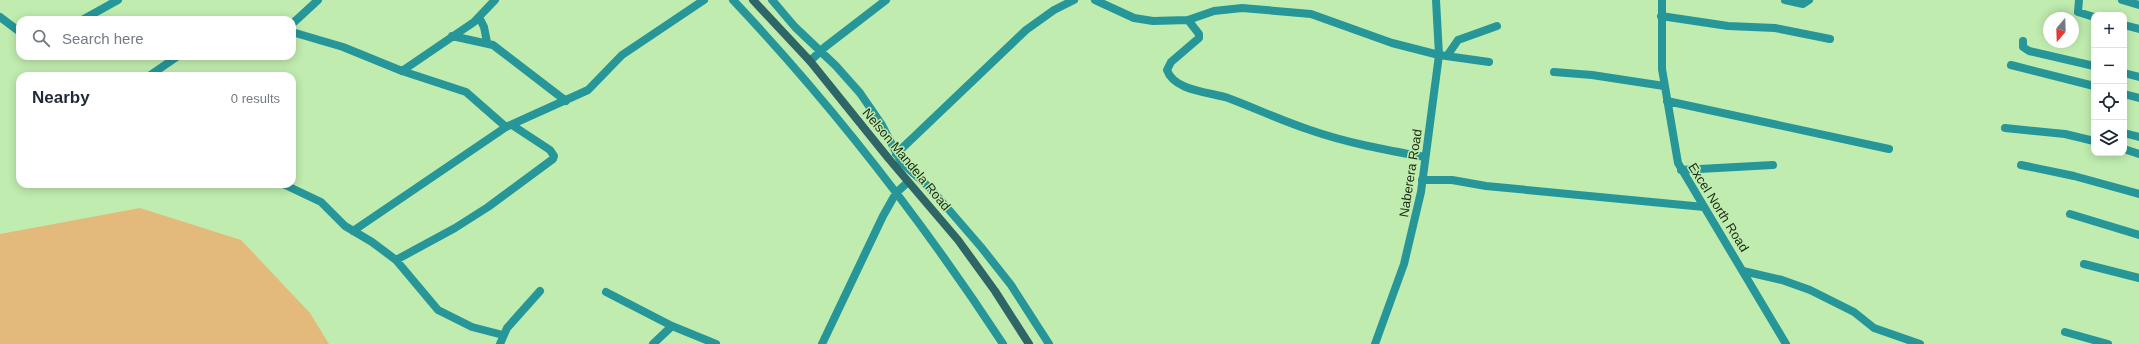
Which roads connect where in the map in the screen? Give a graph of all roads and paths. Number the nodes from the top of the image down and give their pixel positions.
1 (118, 0) edge
2 (318, 0) edge
3 (495, 0) edge
4 (704, 0) edge
5 (734, 0) edge
6 (753, 0) edge
7 (772, 0) edge
8 (886, 0) edge
9 (1074, 0) edge
10 (1095, 0) edge
11 (1241, 0) edge
12 (1436, 0) edge
13 (1662, 0) edge
14 (1785, 0) edge
15 (1809, 0) edge
16 (2079, 0) edge
17 (2122, 0) edge
18 (2139, 5) edge
19 (1242, 8) junction
20 (89, 16) edge
21 (1661, 16) junction
22 (2091, 16) edge
23 (0, 17) edge
24 (479, 17) junction
25 (296, 20) edge
26 (1188, 20) junction
27 (1497, 26) dead end
28 (2127, 26) edge
29 (16, 29) edge
30 (2139, 29) edge
31 (296, 33) edge
32 (452, 36) junction
33 (1830, 39) dead end
34 (2023, 41) dead end
35 (486, 42) junction
36 (821, 51) junction
37 (1443, 55) junction
38 (172, 60) edge
39 (810, 61) junction
40 (1489, 62) dead end
41 (2011, 65) dead end
42 (2091, 65) edge
43 (402, 71) junction
44 (155, 72) edge
45 (1554, 72) dead end
46 (2127, 74) edge
47 (2139, 77) edge
48 (2091, 85) edge
49 (1664, 86) junction
50 (2127, 95) edge
51 (2139, 98) edge
52 (566, 101) junction
53 (1667, 101) junction
54 (509, 126) junction
55 (2005, 128) dead end
56 (2127, 134) edge
57 (2139, 137) edge
58 (2091, 140) edge
59 (1889, 149) dead end
60 (2127, 150) edge
61 (896, 154) junction
62 (2139, 154) edge
63 (1425, 157) junction
64 (1773, 165) dead end
65 (2021, 165) dead end
66 (1681, 170) junction
67 (1422, 180) junction
68 (908, 182) junction
69 (292, 188) edge
70 (896, 194) junction
71 (2139, 194) edge
72 (1704, 207) junction
73 (2070, 214) dead end
74 (352, 231) junction
75 (2139, 234) edge
76 (396, 260) junction
77 (2084, 264) dead end
78 (1744, 271) junction
79 (2139, 278) edge
80 (540, 291) dead end
81 (606, 292) dead end
82 (672, 326) junction
83 (2065, 332) dead end
84 (502, 340) edge
85 (652, 344) edge
86 (716, 344) edge
87 (822, 344) edge
88 (1003, 344) edge
89 (1029, 344) edge
90 (1049, 344) edge
91 (1376, 344) edge
92 (1786, 344) edge
93 (1920, 344) edge
94 (2108, 344) edge

1 - 20 street
2 - 25 street
3 - 24 street
4 - 52 street
5 - 70 street
6 - 39 main road, Nelson Mandela Road
7 - 36 street
8 - 36 street
9 - 61 street
10 - 26 street
11 - 19 street
12 - 37 street, Naberera Road
13 - 21 street, Excel North Road
14 - 15 street
16 - 22 street
17 - 18 street
19 - 26 street
19 - 37 street
21 - 33 street
21 - 49 street, Excel North Road
23 - 29 street
24 - 32 street
24 - 35 street
26 - 63 street
27 - 37 street
28 - 30 street
31 - 43 street
32 - 35 street
32 - 43 street
34 - 42 street
35 - 52 street
36 - 39 street
36 - 61 street
37 - 40 street
37 - 63 street, Naberera Road
38 - 44 street
39 - 68 main road, Nelson Mandela Road
41 - 48 street
43 - 54 street
45 - 49 street
46 - 47 street
49 - 53 street, Excel North Road
50 - 51 street
52 - 54 street
53 - 59 street
53 - 66 street, Excel North Road
54 - 74 street
54 - 76 street
55 - 58 street
56 - 57 street
60 - 62 street
61 - 90 street
63 - 67 street, Naberera Road
64 - 66 street
65 - 71 street
66 - 72 street, Excel North Road
67 - 72 street
67 - 91 street, Naberera Road
68 - 70 street
68 - 89 main road, Nelson Mandela Road
69 - 74 street
70 - 87 street
70 - 88 street
72 - 78 street, Excel North Road
73 - 75 street
74 - 76 street
76 - 84 street
77 - 79 street
78 - 92 street, Excel North Road
78 - 93 street
80 - 84 street
81 - 82 street
82 - 85 street
82 - 86 street
83 - 94 street

